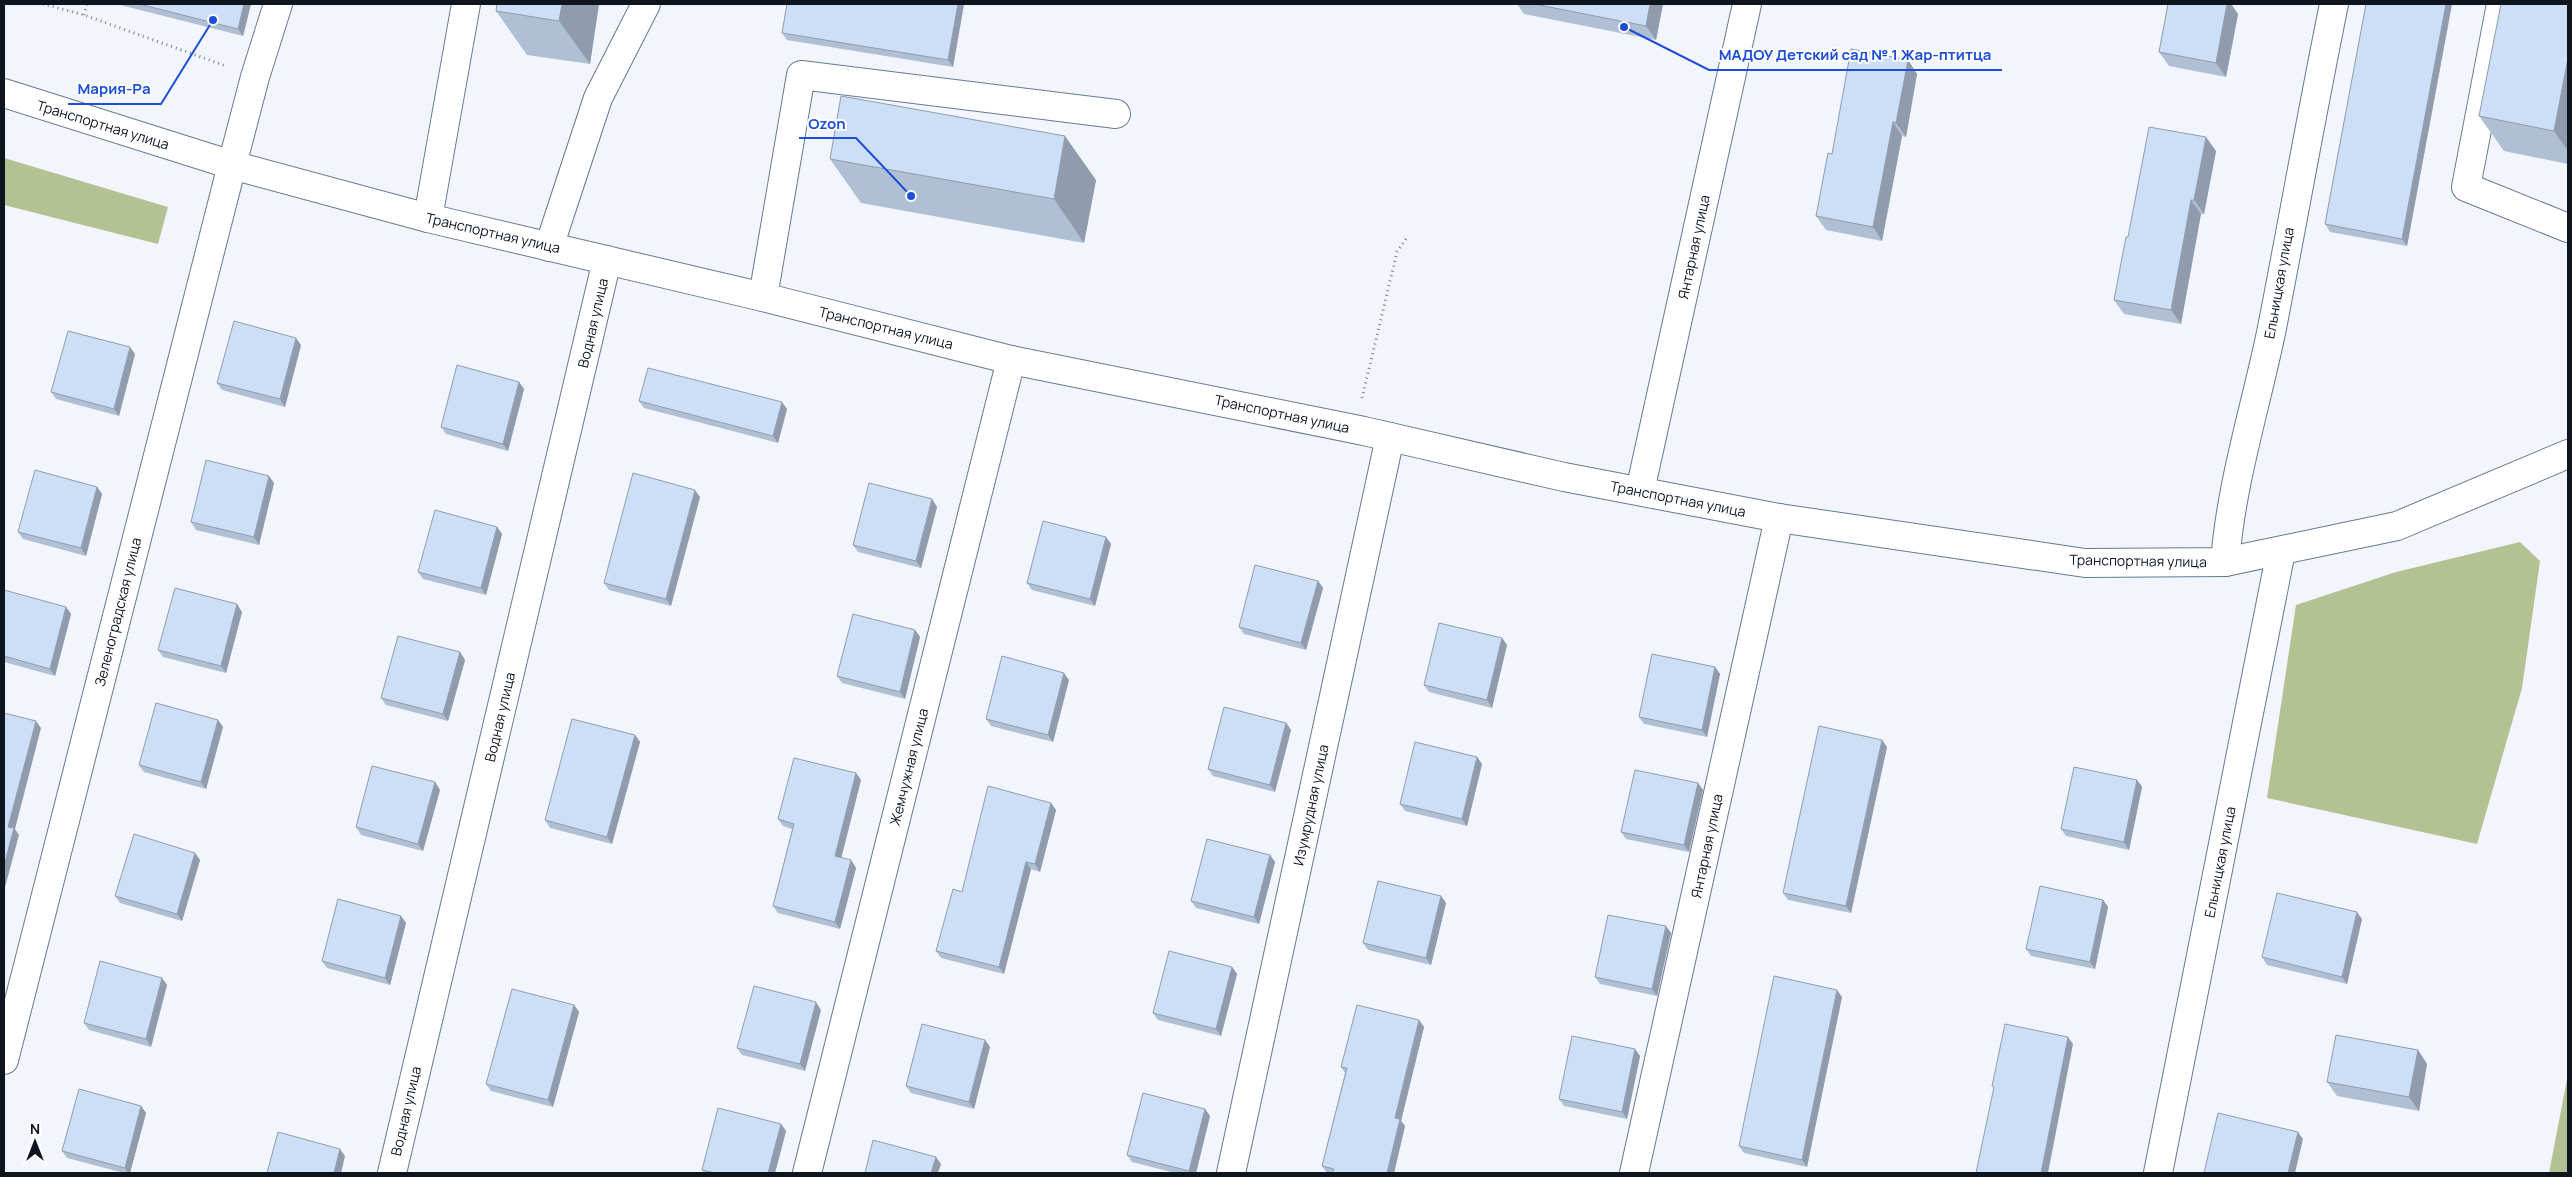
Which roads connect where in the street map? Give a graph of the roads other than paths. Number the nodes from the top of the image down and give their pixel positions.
1 (278, 4) edge
2 (466, 4) edge
3 (646, 4) edge
4 (1747, 4) edge
5 (2334, 4) edge
6 (2501, 4) edge
7 (4, 93) edge
8 (1116, 114) dead end
9 (232, 165) junction
10 (428, 218) junction
11 (2568, 228) edge
12 (549, 247) junction
13 (607, 260) junction
14 (763, 297) junction
15 (1011, 360) junction
16 (1390, 437) junction
17 (2568, 454) edge
18 (1640, 491) junction
19 (1779, 518) junction
20 (2281, 551) junction
21 (2225, 562) junction
22 (4, 1060) edge
23 (392, 1173) edge
24 (807, 1173) edge
25 (1231, 1173) edge
26 (1634, 1173) edge
27 (2158, 1173) edge

1 - 9 street, Зеленоградская улица
2 - 10 street
3 - 12 street
4 - 18 street, Янтарная улица
5 - 21 street, Ельницкая улица
6 - 11 street
7 - 9 street, Транспортная улица
8 - 14 street
9 - 10 street, Транспортная улица
9 - 22 street, Зеленоградская улица
10 - 12 street, Транспортная улица
12 - 13 street, Транспортная улица
13 - 14 street, Транспортная улица
13 - 23 street, Водная улица
14 - 15 street, Транспортная улица
15 - 16 street, Транспортная улица
15 - 24 street, Жемчужная улица
16 - 18 street, Транспортная улица
16 - 25 street, Изумрудная улица
17 - 20 street, Транспортная улица
18 - 19 street, Транспортная улица
19 - 21 street, Транспортная улица
19 - 26 street, Янтарная улица
20 - 21 street, Транспортная улица
20 - 27 street, Ельницкая улица

